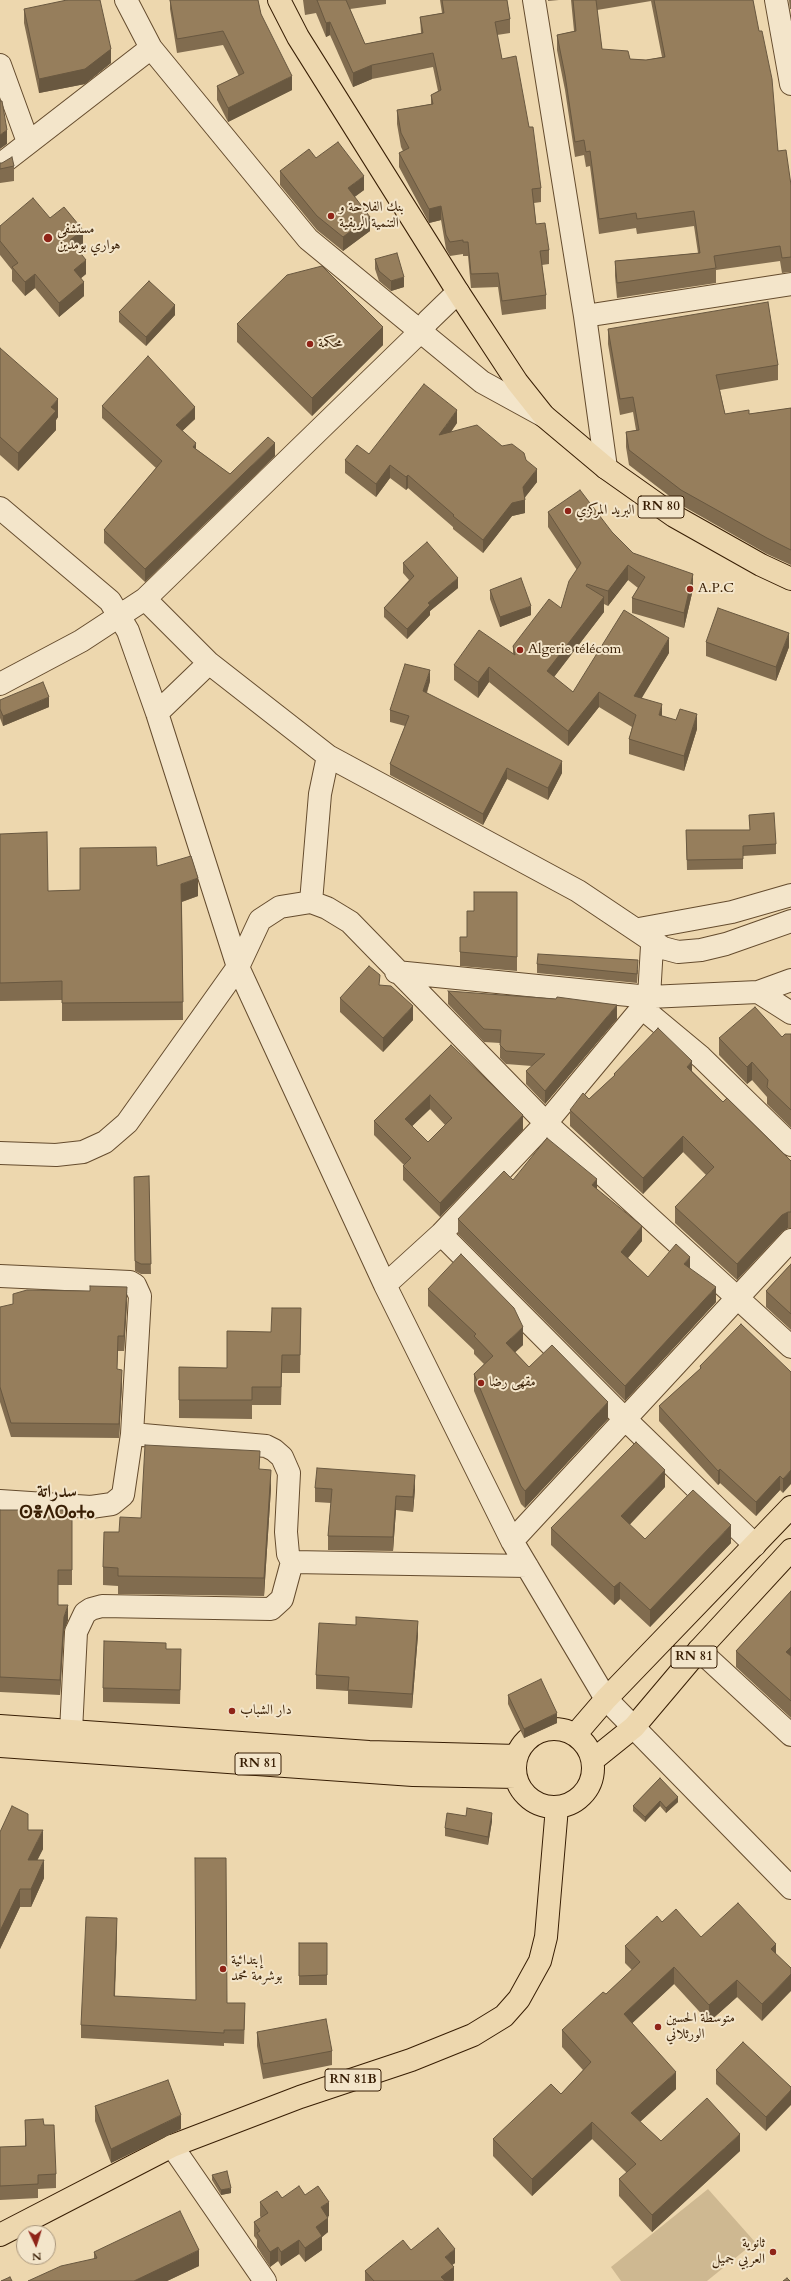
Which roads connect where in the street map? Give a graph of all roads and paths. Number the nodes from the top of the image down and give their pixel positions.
1 (126, 0) edge
2 (279, 0) edge
3 (534, 0) edge
4 (776, 0) edge
5 (151, 48) junction
6 (0, 65) edge
7 (791, 84) edge
8 (28, 142) junction
9 (0, 164) edge
10 (791, 284) edge
11 (458, 292) junction
12 (585, 316) junction
13 (420, 332) junction
14 (544, 416) junction
15 (606, 468) junction
16 (0, 508) edge
17 (791, 579) edge
18 (145, 599) junction
19 (120, 615) junction
20 (209, 663) junction
21 (0, 684) edge
22 (157, 714) junction
23 (328, 756) junction
24 (791, 895) edge
25 (311, 902) junction
26 (791, 921) edge
27 (647, 932) junction
28 (238, 967) junction
29 (396, 972) junction
30 (791, 980) edge
31 (758, 992) junction
32 (645, 1002) junction
33 (791, 1013) edge
34 (546, 1123) junction
35 (791, 1144) edge
36 (0, 1153) edge
37 (441, 1234) junction
38 (791, 1240) edge
39 (0, 1276) edge
40 (385, 1285) junction
41 (736, 1297) junction
42 (791, 1347) edge
43 (626, 1420) junction
44 (132, 1434) junction
45 (0, 1501) edge
46 (791, 1507) edge
47 (512, 1541) junction
48 (755, 1545) junction
49 (791, 1550) edge
50 (292, 1562) junction
51 (527, 1566) junction
52 (699, 1650) junction
53 (606, 1699) junction
54 (0, 1726) edge
55 (634, 1727) junction
56 (71, 1731) junction
57 (791, 1734) edge
58 (575, 1735) junction
59 (0, 1746) edge
60 (593, 1760) junction
61 (516, 1767) junction
62 (558, 1807) junction
63 (791, 1888) edge
64 (172, 2146) junction
65 (0, 2235) edge
66 (265, 2281) edge

1 - 5 street
2 - 11 main road, RN 80
3 - 12 street
4 - 7 street
5 - 8 street
5 - 13 street
6 - 8 street
8 - 9 street
10 - 12 street
11 - 13 street
11 - 14 main road, RN 80
12 - 15 street
13 - 14 street
13 - 18 street
14 - 15 main road, RN 80
15 - 17 main road, RN 80
16 - 19 street
18 - 19 street
18 - 20 street
19 - 21 street
19 - 22 street
20 - 22 street
20 - 23 street
22 - 28 street
23 - 25 street
23 - 27 street
24 - 27 street
25 - 28 street
25 - 29 street
26 - 27 street
27 - 32 street
28 - 36 street
28 - 40 street
29 - 32 street
29 - 34 street
30 - 31 street
31 - 32 street
31 - 33 street
32 - 34 street
32 - 35 street
34 - 37 street
34 - 41 street
37 - 40 street
37 - 43 street
38 - 41 street
39 - 44 street
40 - 47 street
41 - 42 street
41 - 43 street
43 - 47 street
43 - 48 street
44 - 45 street
44 - 50 street
46 - 48 main road
47 - 51 street
48 - 53 main road
49 - 52 main road, RN 81
50 - 51 street
50 - 56 street
51 - 53 street
52 - 55 main road, RN 81
52 - 57 street
53 - 55 street
53 - 58 main road
54 - 56 main road
55 - 60 main road, RN 81
55 - 63 street
56 - 61 main road
58 - 60 main road
58 - 61 main road
59 - 61 main road, RN 81
60 - 62 main road
61 - 62 main road
62 - 64 main road, RN 81B
64 - 65 main road, RN 81B
64 - 66 street

